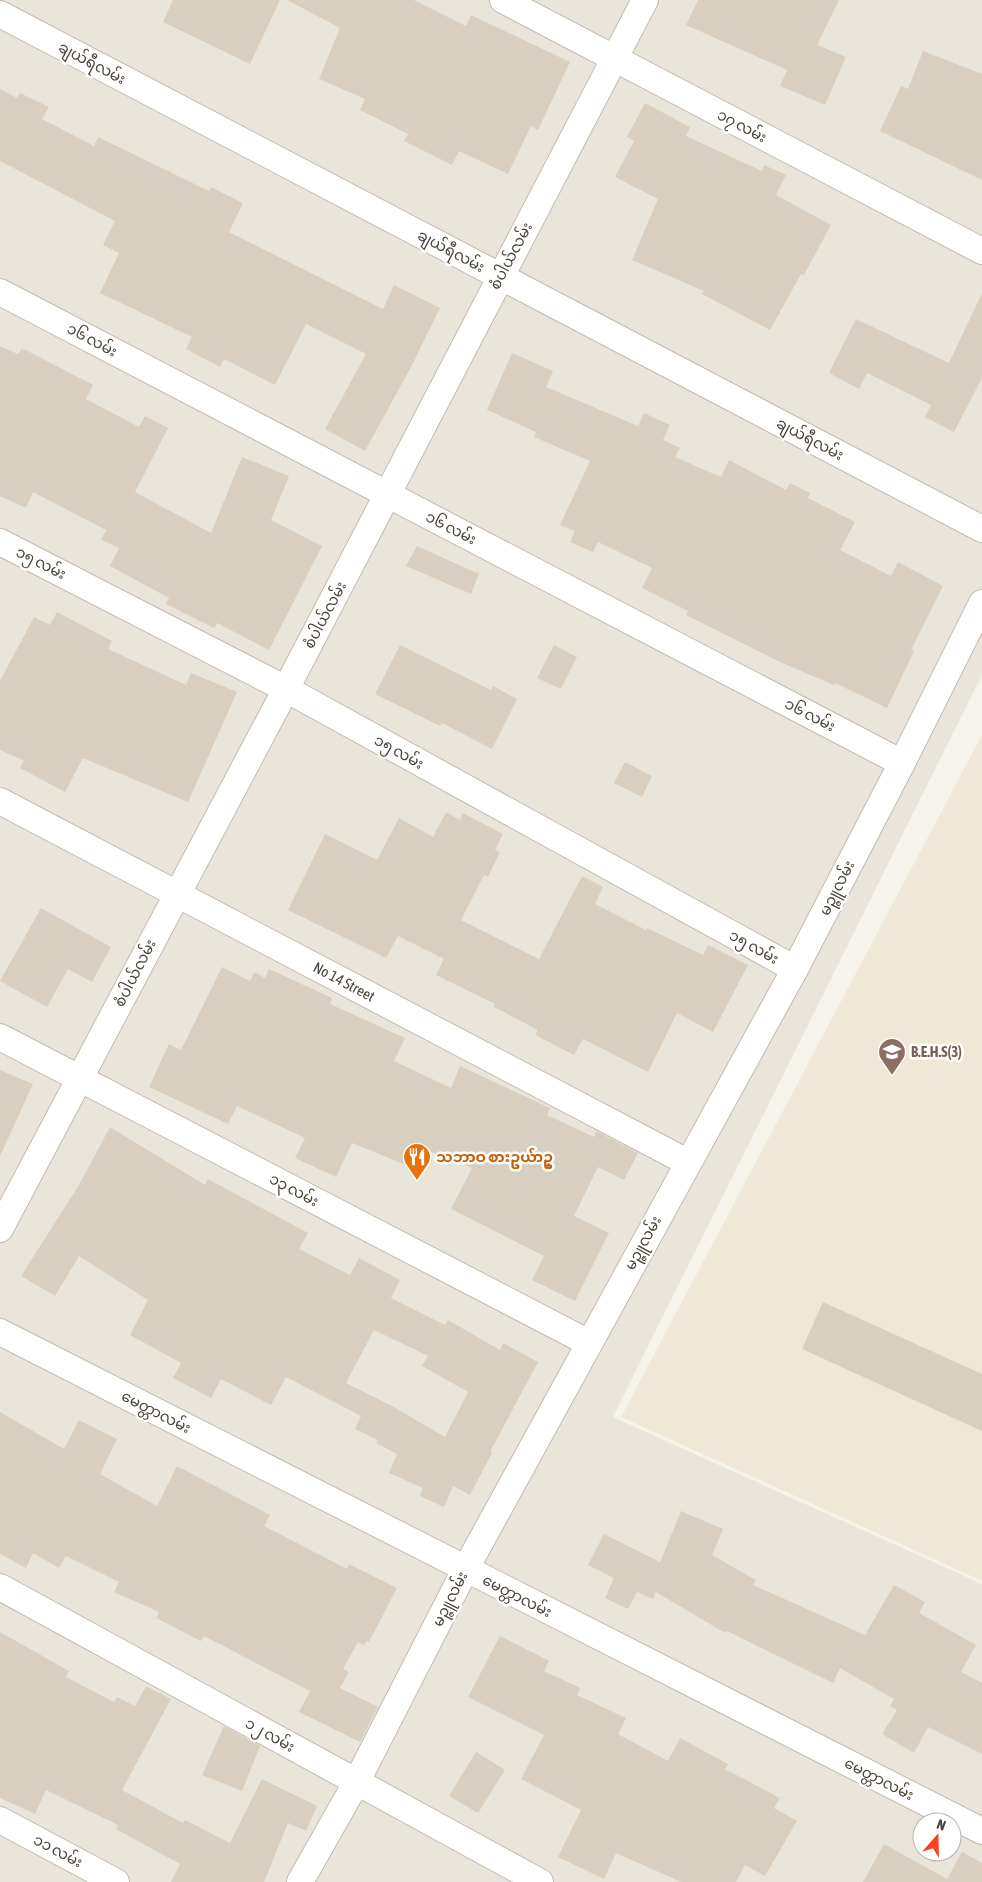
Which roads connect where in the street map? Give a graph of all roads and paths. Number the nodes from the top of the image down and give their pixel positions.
1 (503, 0) edge
2 (645, 0) edge
3 (0, 14) edge
4 (615, 59) junction
5 (982, 251) edge
6 (499, 277) junction
7 (0, 292) edge
8 (388, 495) junction
9 (982, 529) edge
10 (0, 542) edge
11 (982, 602) edge
12 (286, 689) junction
13 (902, 763) junction
14 (0, 801) edge
15 (176, 894) junction
16 (795, 969) junction
17 (0, 1036) edge
18 (81, 1079) junction
19 (687, 1162) junction
20 (0, 1229) edge
21 (0, 1332) edge
22 (589, 1344) junction
23 (465, 1570) junction
24 (0, 1587) edge
25 (356, 1783) junction
26 (0, 1820) edge
27 (982, 1831) edge
28 (116, 1882) edge
29 (300, 1882) edge
30 (540, 1882) edge

1 - 4 street, ၁၇ လမ်း
2 - 4 street, စံပါယ်လမ်း
3 - 6 street, ချယ်ရီလမ်း
4 - 5 street, ၁၇ လမ်း
4 - 6 street, စံပါယ်လမ်း
6 - 8 street, စံပါယ်လမ်း
6 - 9 street, ချယ်ရီလမ်း
7 - 8 street, ၁၆ လမ်း
8 - 12 street, စံပါယ်လမ်း
8 - 13 street, ၁၆ လမ်း
10 - 12 street, ၁၅ လမ်း
11 - 13 street, မဉ္ဇူလမ်း
12 - 15 street, စံပါယ်လမ်း
12 - 16 street, ၁၅ လမ်း
13 - 16 street, မဉ္ဇူလမ်း
14 - 15 street, No 14 Street
15 - 18 street, စံပါယ်လမ်း
15 - 19 street, No 14 Street
16 - 19 street, မဉ္ဇူလမ်း
17 - 18 street, ၁၃ လမ်း
18 - 20 street, စံပါယ်လမ်း
18 - 22 street, ၁၃ လမ်း
19 - 22 street, မဉ္ဇူလမ်း
21 - 23 street, မေတ္တာလမ်း
22 - 23 street, မဉ္ဇူလမ်း
23 - 25 street, မဉ္ဇူလမ်း
23 - 27 street, မေတ္တာလမ်း
24 - 25 street, ၁၂ လမ်း
25 - 29 street, မဉ္ဇူလမ်း
25 - 30 street, ၁၂ လမ်း
26 - 28 street, ၁၁ လမ်း

